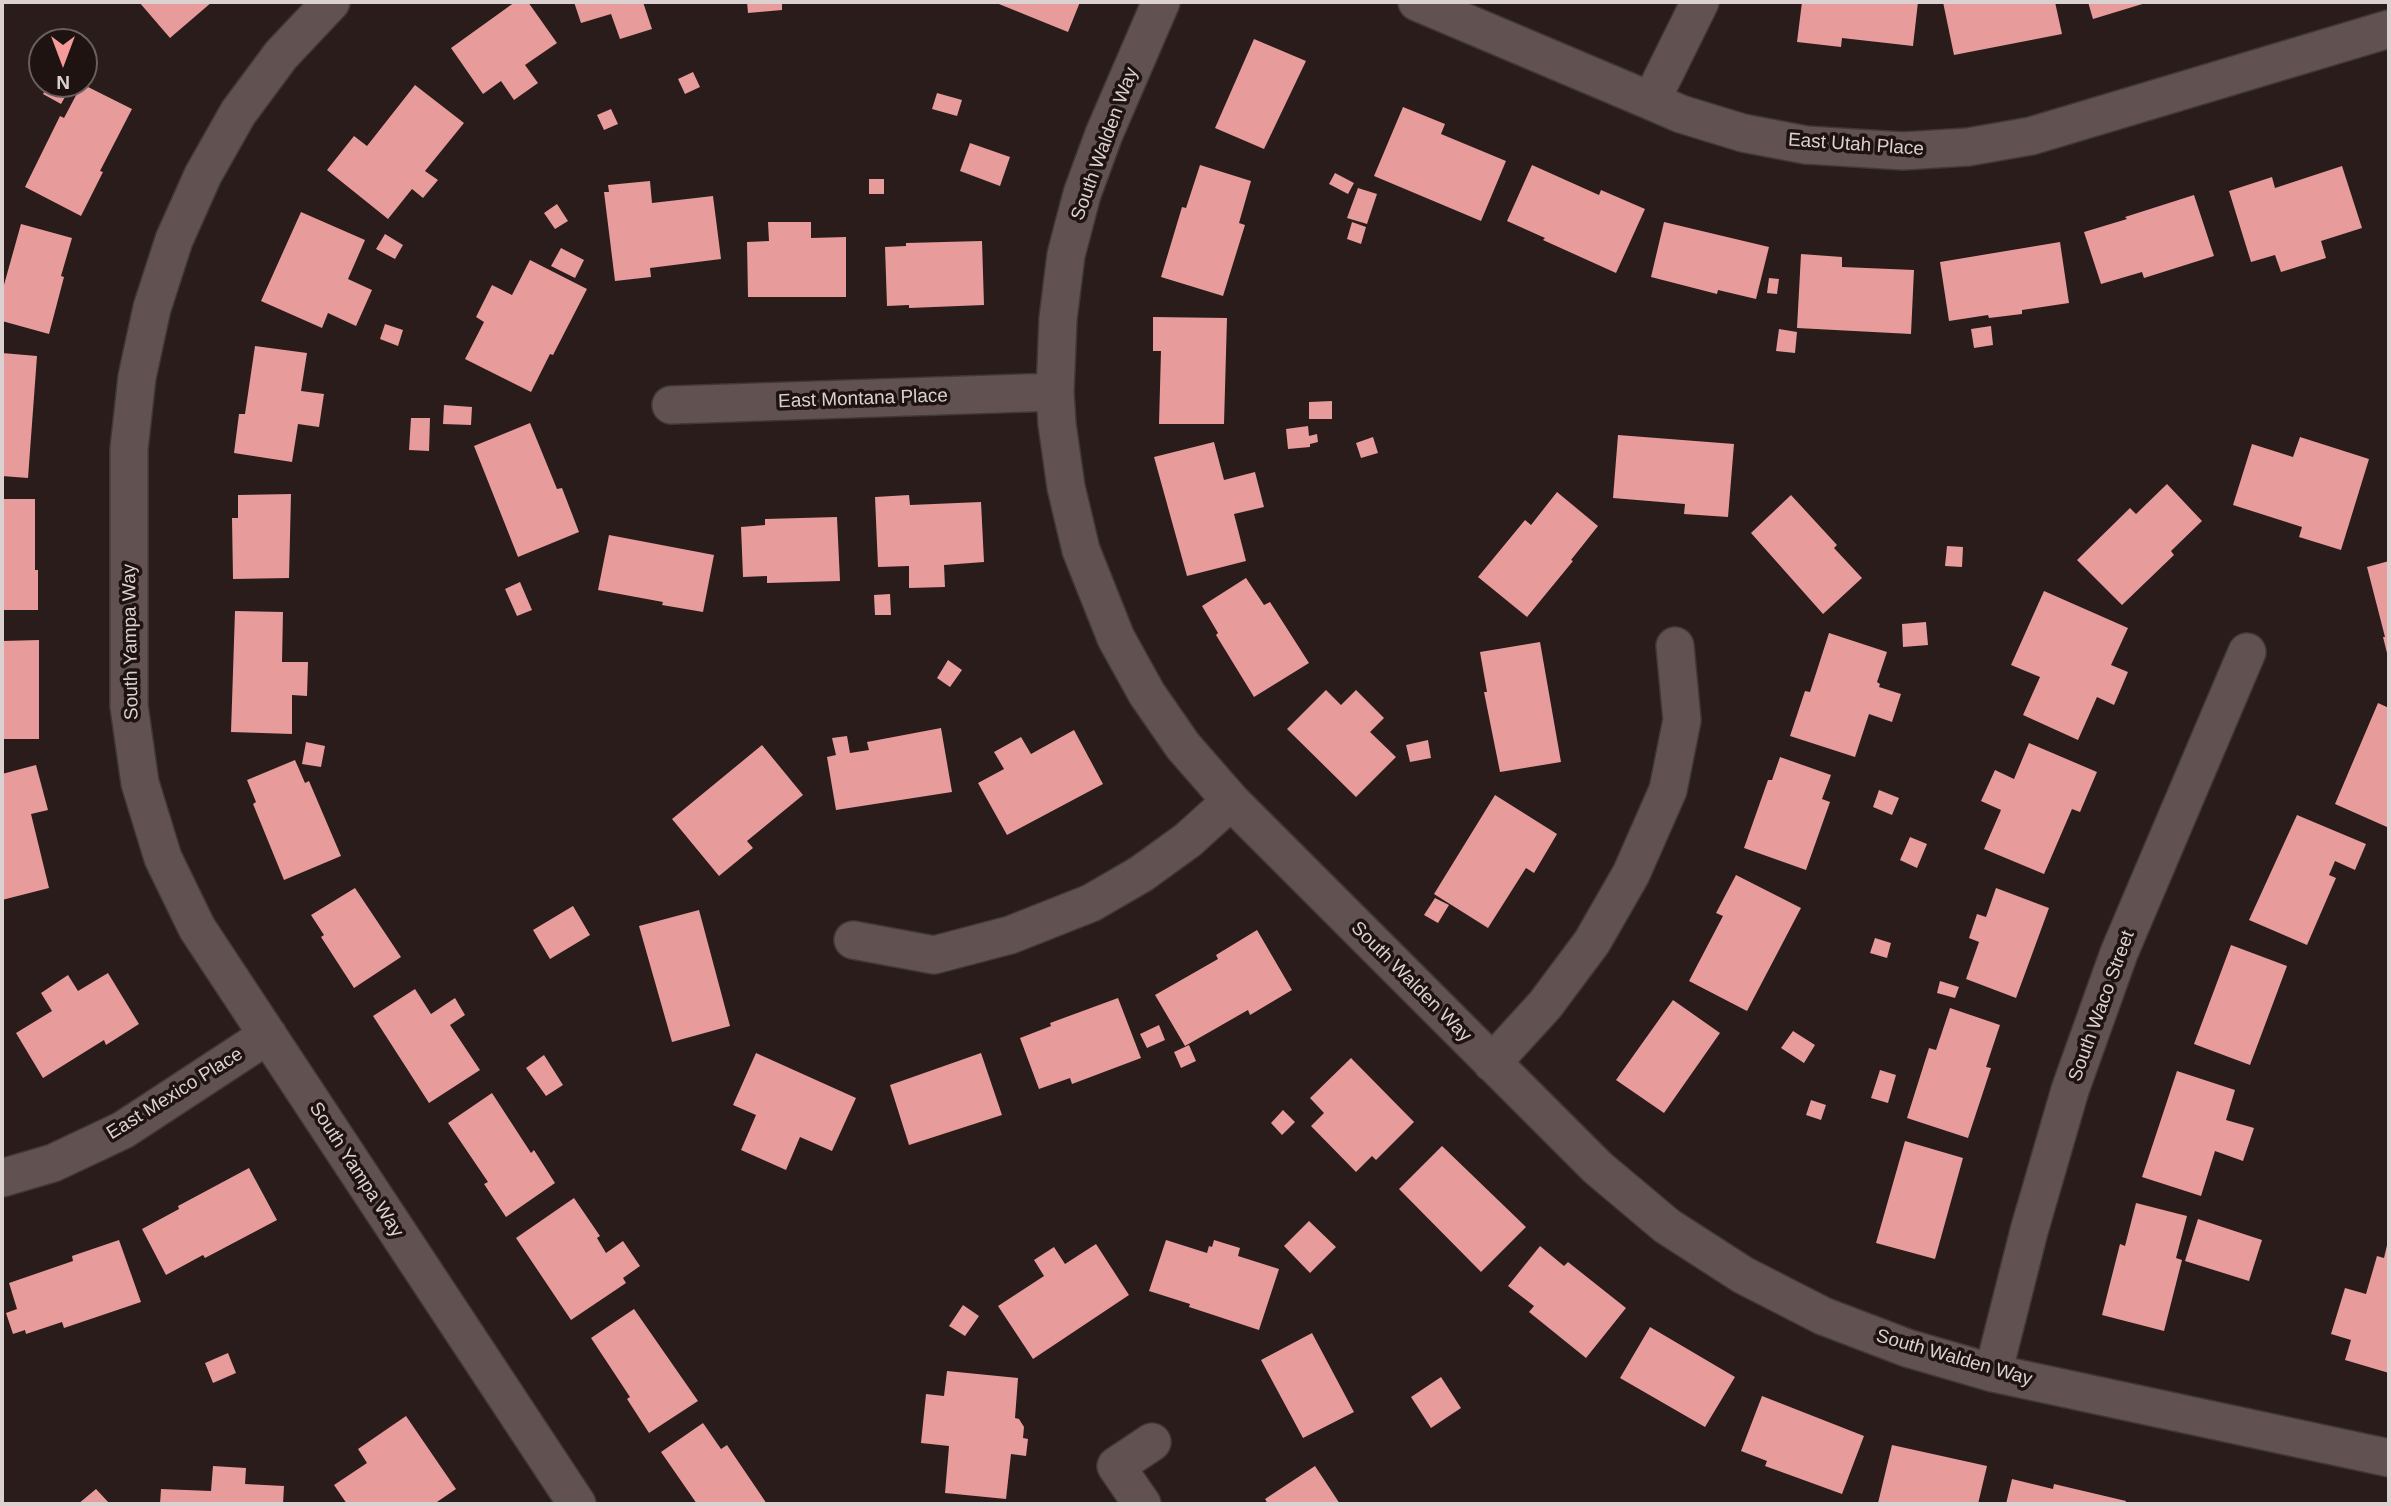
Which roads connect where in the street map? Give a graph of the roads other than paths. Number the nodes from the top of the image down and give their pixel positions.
1 (331, 2) edge
2 (1161, 2) edge
3 (1417, 2) edge
4 (1700, 2) edge
5 (2389, 29) edge
6 (1651, 102) junction
7 (1055, 392) junction
8 (671, 405) dead end
9 (1675, 646) dead end
10 (2247, 652) dead end
11 (1231, 801) junction
12 (853, 940) dead end
13 (268, 1035) junction
14 (1492, 1063) junction
15 (2, 1178) edge
16 (1993, 1373) junction
17 (1152, 1442) dead end
18 (2389, 1458) edge
19 (577, 1504) edge
20 (1142, 1504) edge

1 - 13 street, South Yampa Way
2 - 7 street, South Walden Way
3 - 6 street, East Utah Place
4 - 6 street
5 - 6 street, East Utah Place
7 - 8 street, East Montana Place
7 - 11 street, South Walden Way
9 - 14 street
10 - 16 street, South Waco Street
11 - 12 street
11 - 14 street, South Walden Way
13 - 15 street, East Mexico Place
13 - 19 street, South Yampa Way
14 - 16 street, South Walden Way
16 - 18 street, South Walden Way
17 - 20 street

